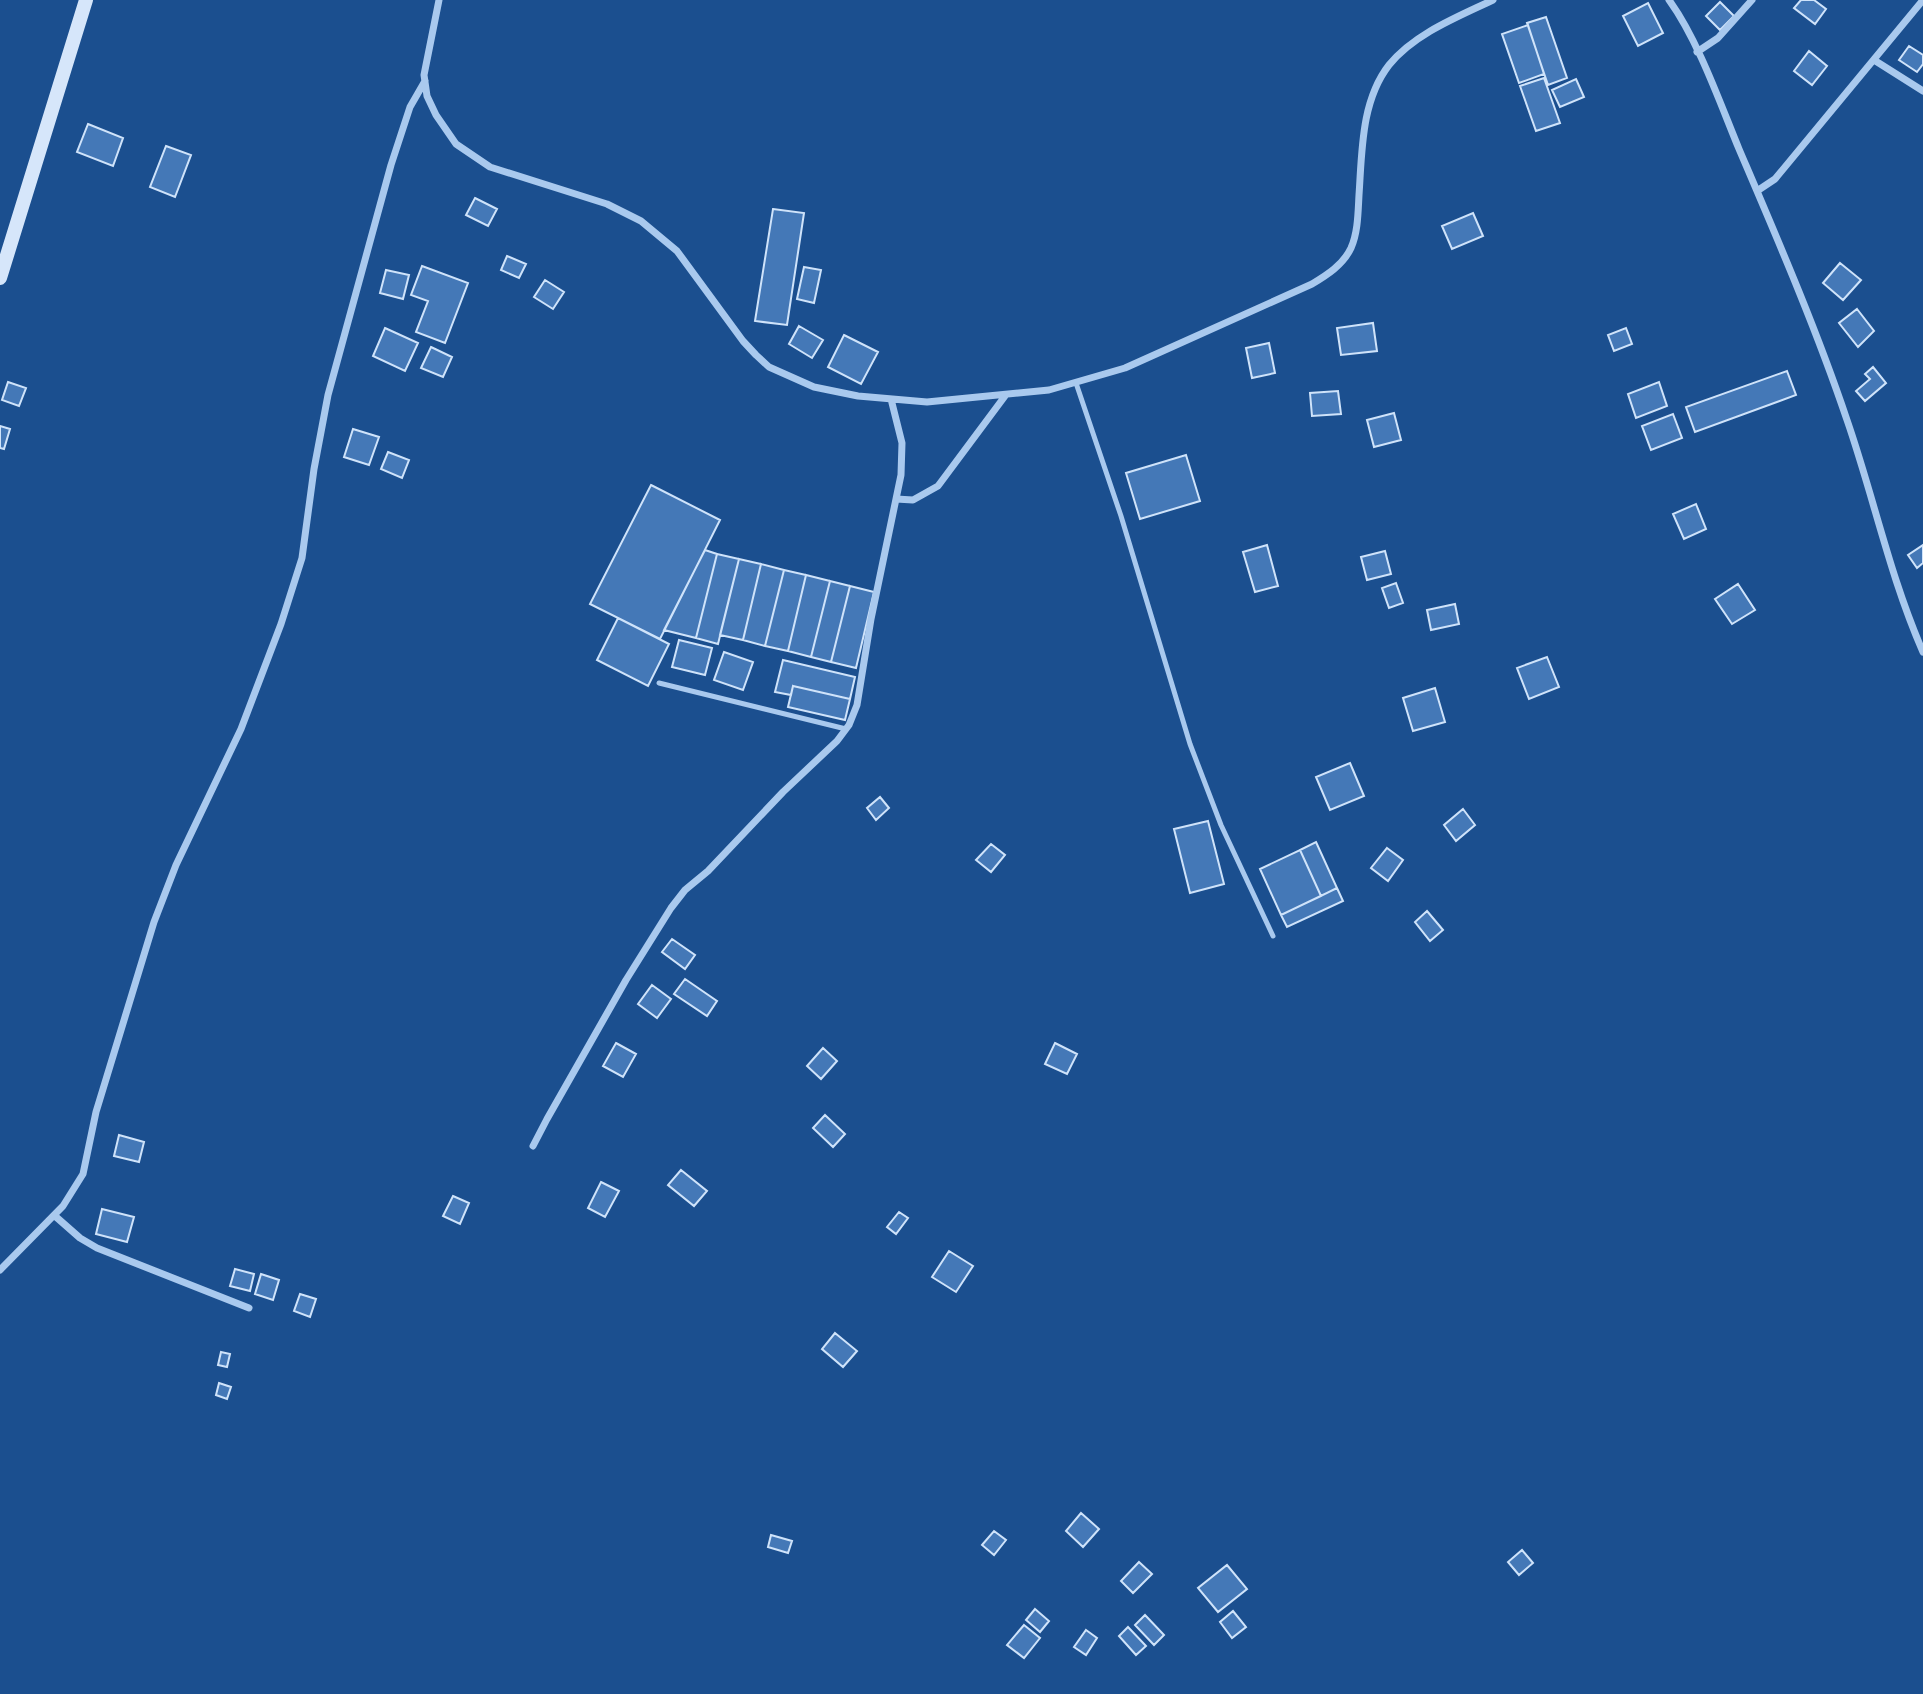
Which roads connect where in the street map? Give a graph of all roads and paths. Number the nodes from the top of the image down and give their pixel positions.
1 (86, 0) edge
2 (439, 0) edge
3 (1493, 0) edge
4 (1669, 0) edge
5 (1752, 0) edge
6 (1923, 0) edge
7 (1697, 52) junction
8 (1874, 60) junction
9 (425, 81) junction
10 (1923, 92) edge
11 (1757, 191) junction
12 (0, 278) edge
13 (1076, 383) junction
14 (1004, 396) junction
15 (891, 399) junction
16 (896, 499) junction
17 (1923, 652) edge
18 (659, 683) dead end
19 (846, 729) junction
20 (1273, 936) dead end
21 (533, 1146) dead end
22 (55, 1216) junction
23 (0, 1270) edge
24 (249, 1308) dead end

1 - 12 street
2 - 9 street
3 - 13 street
4 - 7 street
5 - 7 street
6 - 8 street
7 - 11 street
8 - 10 street
8 - 11 street
9 - 15 street
9 - 22 street
11 - 17 street
13 - 14 street
13 - 20 lane
14 - 15 street
14 - 16 street
15 - 16 street
16 - 19 street
18 - 19 lane
19 - 21 street
22 - 23 street
22 - 24 street

